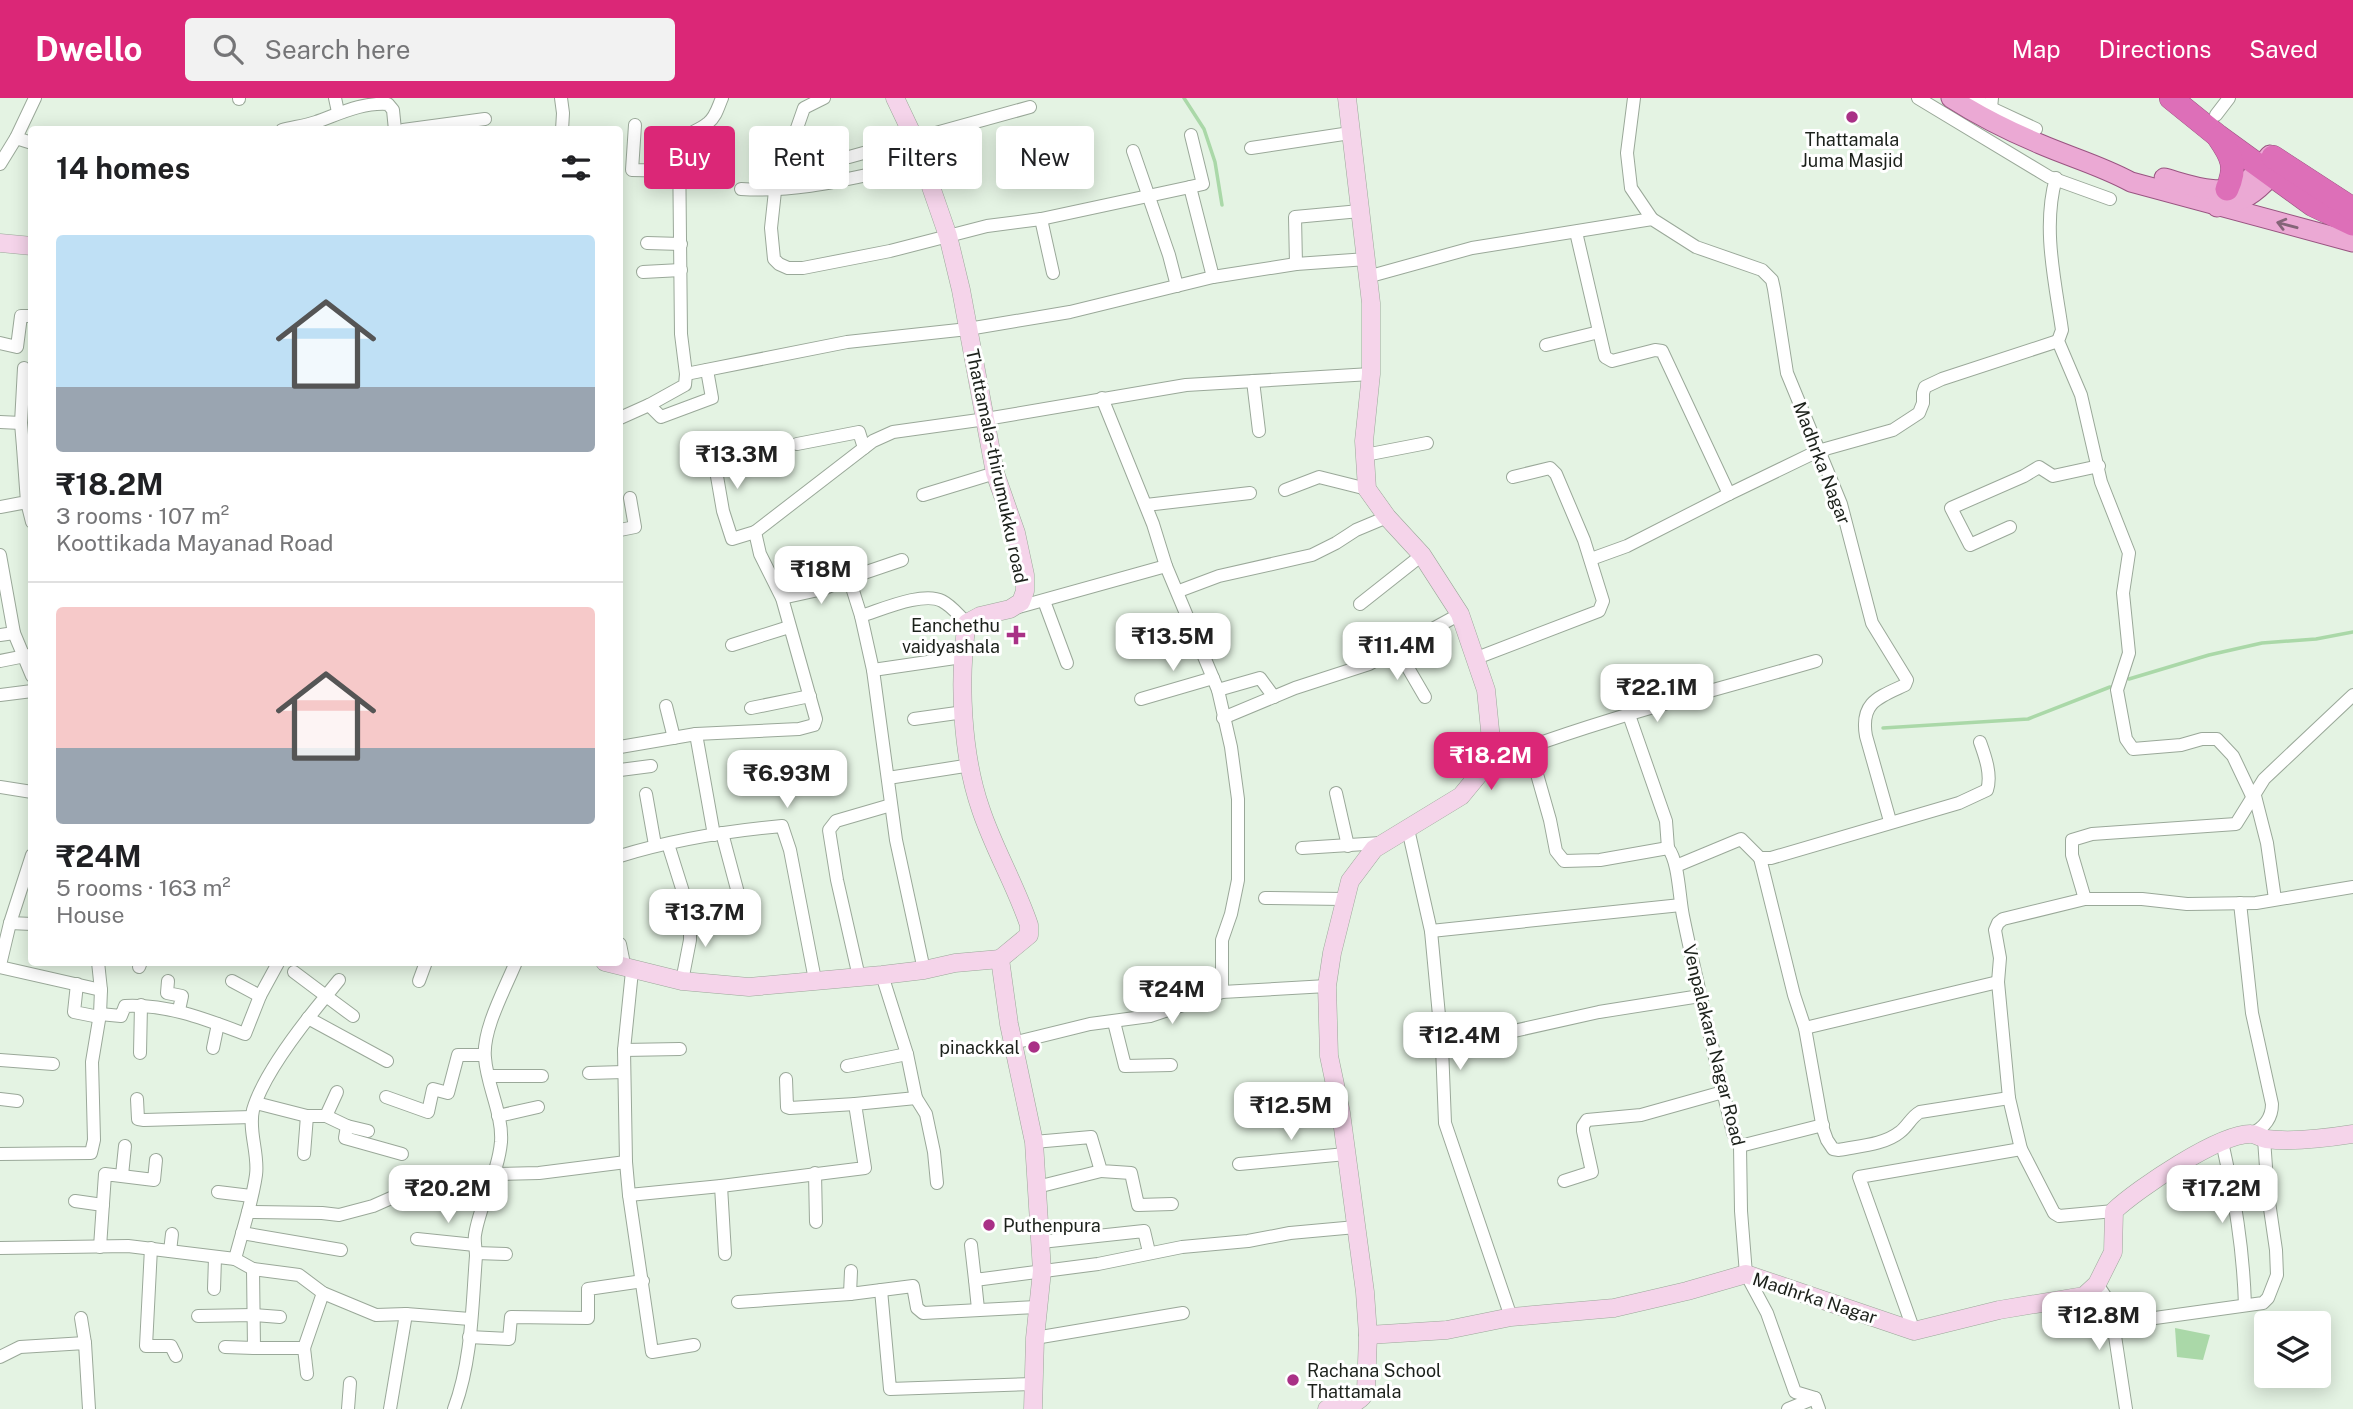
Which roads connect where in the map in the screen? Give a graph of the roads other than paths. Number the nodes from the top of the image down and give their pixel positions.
1 (35, 98) edge
2 (335, 98) edge
3 (561, 98) edge
4 (722, 98) edge
5 (824, 98) edge
6 (895, 98) edge
7 (1347, 98) edge
8 (1634, 98) edge
9 (1917, 98) edge
10 (1951, 98) edge
11 (1973, 98) edge
12 (2171, 98) edge
13 (2194, 98) edge
14 (1992, 103) edge
15 (1030, 107) dead end
16 (338, 112) junction
17 (2221, 116) edge
18 (485, 119) dead end
19 (321, 125) edge
20 (635, 125) dead end
21 (395, 126) edge
22 (449, 126) edge
23 (562, 126) edge
24 (702, 126) edge
25 (908, 126) edge
26 (959, 126) edge
27 (2036, 129) dead end
28 (1350, 133) junction
29 (1191, 135) dead end
30 (16, 138) junction
31 (28, 142) edge
32 (1251, 148) dead end
33 (1133, 152) dead end
34 (863, 153) edge
35 (849, 157) dead end
36 (0, 164) edge
37 (2267, 165) junction
38 (644, 170) edge
39 (863, 176) edge
40 (2056, 178) junction
41 (1190, 187) junction
42 (680, 189) edge
43 (741, 189) dead end
44 (932, 189) edge
45 (775, 191) junction
46 (1150, 196) junction
47 (2222, 198) junction
48 (2110, 199) dead end
49 (2353, 209) edge
50 (1360, 211) junction
51 (1041, 219) junction
52 (1652, 219) junction
53 (2353, 224) edge
54 (1576, 232) junction
55 (948, 236) junction
56 (2353, 242) edge
57 (0, 243) edge
58 (647, 243) dead end
59 (681, 244) junction
60 (28, 246) edge
61 (1296, 264) junction
62 (1367, 268) junction
63 (681, 270) junction
64 (643, 272) dead end
65 (1053, 273) dead end
66 (1213, 277) junction
67 (1177, 286) junction
68 (28, 316) edge
69 (968, 329) junction
70 (1599, 332) junction
71 (2058, 341) junction
72 (0, 344) edge
73 (1546, 345) dead end
74 (24, 368) dead end
75 (707, 370) junction
76 (686, 374) junction
77 (1371, 374) junction
78 (1253, 381) junction
79 (1102, 398) junction
80 (649, 405) junction
81 (623, 417) edge
82 (986, 419) junction
83 (0, 422) edge
84 (21, 423) junction
85 (1259, 431) dead end
86 (1427, 443) dead end
87 (797, 444) dead end
88 (27, 447) edge
89 (864, 448) junction
90 (1818, 451) junction
91 (1365, 455) junction
92 (714, 459) dead end
93 (2099, 466) junction
94 (995, 473) junction
95 (1513, 477) dead end
96 (1367, 489) junction
97 (1285, 490) dead end
98 (1250, 493) dead end
99 (1729, 494) junction
100 (923, 495) dead end
101 (630, 498) dead end
102 (27, 502) junction
103 (1146, 505) junction
104 (28, 506) edge
105 (0, 507) edge
106 (1388, 517) junction
107 (2011, 527) dead end
108 (623, 529) edge
109 (755, 532) junction
110 (809, 554) dead end
111 (0, 555) edge
112 (1422, 555) junction
113 (1591, 559) junction
114 (902, 560) dead end
115 (1167, 566) junction
116 (849, 578) junction
117 (823, 589) junction
118 (1178, 591) junction
119 (782, 598) junction
120 (1044, 601) junction
121 (1360, 604) dead end
122 (4, 605) edge
123 (1010, 609) junction
124 (1460, 614) junction
125 (861, 616) junction
126 (967, 624) junction
127 (789, 627) junction
128 (14, 633) junction
129 (0, 635) edge
130 (732, 645) dead end
131 (1397, 649) junction
132 (28, 655) edge
133 (962, 657) junction
134 (1474, 659) junction
135 (0, 661) edge
136 (1815, 661) dead end
137 (1067, 663) dead end
138 (873, 670) junction
139 (1215, 684) junction
140 (28, 692) edge
141 (0, 695) edge
142 (2353, 695) edge
143 (810, 696) junction
144 (1274, 697) junction
145 (1425, 697) dead end
146 (1141, 699) dead end
147 (666, 706) dead end
148 (751, 708) dead end
149 (964, 712) junction
150 (1629, 715) junction
151 (1223, 718) junction
152 (915, 719) dead end
153 (696, 734) junction
154 (674, 737) junction
155 (1980, 742) dead end
156 (623, 746) edge
157 (1529, 746) junction
158 (1489, 762) junction
159 (971, 765) junction
160 (650, 766) dead end
161 (623, 770) edge
162 (888, 778) junction
163 (0, 787) edge
164 (28, 791) edge
165 (1336, 793) dead end
166 (646, 794) dead end
167 (2253, 794) junction
168 (891, 805) junction
169 (1890, 821) junction
170 (1408, 829) junction
171 (718, 834) junction
172 (1385, 843) junction
173 (662, 845) junction
174 (1348, 846) junction
175 (1302, 848) dead end
176 (1668, 848) junction
177 (623, 855) edge
178 (1760, 858) junction
179 (1676, 866) junction
180 (28, 867) edge
181 (2353, 887) edge
182 (1265, 898) dead end
183 (1344, 899) junction
184 (2275, 899) junction
185 (2085, 900) junction
186 (2240, 903) junction
187 (1681, 905) junction
188 (741, 908) dead end
189 (10, 923) junction
190 (28, 924) edge
191 (1431, 931) junction
192 (623, 954) edge
193 (1000, 959) junction
194 (0, 966) edge
195 (98, 966) edge
196 (276, 966) edge
197 (425, 966) edge
198 (514, 966) edge
199 (616, 966) edge
200 (298, 967) edge
201 (628, 970) junction
202 (924, 970) junction
203 (882, 975) junction
204 (859, 977) junction
205 (339, 980) dead end
206 (815, 980) junction
207 (168, 981) dead end
208 (232, 981) dead end
209 (419, 981) dead end
210 (681, 982) junction
211 (1998, 982) junction
212 (78, 984) junction
213 (1327, 985) junction
214 (101, 990) junction
215 (1222, 992) junction
216 (260, 996) junction
217 (326, 996) junction
218 (1700, 996) junction
219 (141, 1005) junction
220 (179, 1010) junction
221 (100, 1015) junction
222 (353, 1016) dead end
223 (308, 1018) junction
224 (1114, 1022) junction
225 (218, 1024) junction
226 (1805, 1028) junction
227 (1013, 1043) junction
228 (1442, 1047) junction
229 (213, 1048) dead end
230 (680, 1049) dead end
231 (624, 1050) junction
232 (140, 1053) dead end
233 (907, 1054) junction
234 (484, 1055) junction
235 (0, 1060) edge
236 (387, 1062) dead end
237 (53, 1064) dead end
238 (1171, 1065) dead end
239 (847, 1066) dead end
240 (624, 1072) junction
241 (589, 1073) dead end
242 (489, 1076) junction
243 (542, 1076) dead end
244 (786, 1079) dead end
245 (337, 1092) dead end
246 (1723, 1092) junction
247 (386, 1097) dead end
248 (916, 1097) junction
249 (2009, 1098) junction
250 (0, 1099) edge
251 (137, 1099) dead end
252 (17, 1101) dead end
253 (256, 1103) junction
254 (855, 1104) junction
255 (538, 1107) dead end
256 (307, 1116) junction
257 (326, 1116) junction
258 (498, 1116) junction
259 (252, 1117) junction
260 (1823, 1125) junction
261 (347, 1126) junction
262 (368, 1131) dead end
263 (2353, 1134) edge
264 (2258, 1136) junction
265 (1034, 1142) junction
266 (2222, 1142) junction
267 (125, 1146) dead end
268 (1740, 1146) junction
269 (2021, 1149) junction
270 (0, 1154) edge
271 (304, 1154) dead end
272 (402, 1154) dead end
273 (1346, 1154) junction
274 (156, 1160) dead end
275 (626, 1162) junction
276 (1239, 1164) dead end
277 (1101, 1171) junction
278 (815, 1173) junction
279 (122, 1175) junction
280 (493, 1177) junction
281 (1564, 1181) dead end
282 (937, 1183) dead end
283 (721, 1186) junction
284 (1037, 1186) junction
285 (218, 1192) dead end
286 (629, 1195) junction
287 (251, 1196) junction
288 (75, 1201) dead end
289 (1172, 1204) dead end
290 (103, 1205) junction
291 (2114, 1211) junction
292 (248, 1212) junction
293 (816, 1222) dead end
294 (1356, 1227) junction
295 (242, 1233) junction
296 (172, 1234) dead end
297 (417, 1239) dead end
298 (1041, 1242) junction
299 (971, 1245) dead end
300 (100, 1247) junction
301 (0, 1248) edge
302 (151, 1248) junction
303 (476, 1249) junction
304 (341, 1250) dead end
305 (170, 1251) junction
306 (1149, 1252) junction
307 (506, 1254) dead end
308 (725, 1254) dead end
309 (215, 1258) junction
310 (235, 1259) junction
311 (253, 1269) junction
312 (851, 1271) dead end
313 (1042, 1271) junction
314 (1746, 1274) junction
315 (975, 1280) junction
316 (643, 1281) junction
317 (2098, 1284) junction
318 (214, 1289) dead end
319 (881, 1290) junction
320 (323, 1293) junction
321 (850, 1294) junction
322 (738, 1302) dead end
323 (2245, 1306) junction
324 (1037, 1307) junction
325 (978, 1309) junction
326 (1183, 1313) dead end
327 (406, 1314) junction
328 (198, 1315) dead end
329 (253, 1315) junction
330 (280, 1317) dead end
331 (1511, 1317) junction
332 (82, 1318) dead end
333 (470, 1319) junction
334 (2113, 1327) junction
335 (1914, 1331) junction
336 (1368, 1335) junction
337 (469, 1337) junction
338 (1035, 1338) junction
339 (85, 1343) junction
340 (694, 1345) dead end
341 (225, 1347) dead end
342 (254, 1348) junction
343 (304, 1348) junction
344 (176, 1356) dead end
345 (0, 1357) edge
346 (306, 1374) dead end
347 (350, 1383) dead end
348 (1034, 1384) junction
349 (1817, 1404) edge
350 (89, 1409) edge
351 (348, 1409) edge
352 (390, 1409) edge
353 (454, 1409) edge
354 (1033, 1409) edge
355 (1327, 1409) edge
356 (1788, 1409) edge
357 (2126, 1409) edge

1 - 30 street
2 - 16 street
3 - 23 street
4 - 24 street
5 - 45 street
6 - 25 street, Thattamala-thirumukku road
7 - 28 street
8 - 52 street
9 - 40 street
10 - 47 main road
11 - 14 street
12 - 17 highway
13 - 17 highway
14 - 27 street
15 - 26 street
16 - 19 street
16 - 21 street
17 - 37 highway
17 - 47 highway
18 - 22 street
20 - 38 street
28 - 32 street
28 - 50 street
29 - 41 street
30 - 31 street
30 - 36 street
33 - 46 street
34 - 35 street
37 - 47 main road
37 - 49 highway
37 - 53 highway
39 - 45 street
40 - 48 street
40 - 71 street
41 - 46 street
41 - 66 street
42 - 59 street
43 - 45 street
44 - 55 street, Thattamala-thirumukku road
45 - 55 street
46 - 51 street
46 - 67 street
56 -> 47 main road
50 - 61 street
50 - 62 street
51 - 55 street
51 - 65 street
52 - 54 street
52 - 90 street, Madhrka Nagar
54 - 62 street
54 - 70 street
55 - 69 street, Thattamala-thirumukku road
57 - 60 street
58 - 59 street
59 - 63 street
61 - 62 street
61 - 66 street
62 - 77 street
63 - 64 street
63 - 76 street
66 - 67 street
67 - 69 street
68 - 72 street
69 - 75 street
69 - 82 street, Thattamala-thirumukku road
70 - 73 street
70 - 99 street
71 - 90 street
71 - 93 street
74 - 84 street
75 - 76 street
75 - 80 street
76 - 80 street
77 - 78 street
77 - 91 street
78 - 79 street
78 - 85 street
79 - 82 street
79 - 103 street
80 - 81 street
82 - 89 street
82 - 94 street, Thattamala-thirumukku road
83 - 84 street
84 - 88 street
86 - 91 street
87 - 89 street
88 - 102 street
89 - 109 street
90 - 99 street
90 - 169 street, Madhrka Nagar
91 - 96 street
92 - 109 street
93 - 107 street
93 - 167 street
94 - 100 street
94 - 123 street, Thattamala-thirumukku road
95 - 113 street
96 - 97 street
96 - 106 street
98 - 103 street
99 - 113 street
101 - 108 street
102 - 104 street
102 - 105 street
103 - 115 street
106 - 112 street
106 - 118 street
109 - 119 street
110 - 117 street
111 - 122 street
112 - 121 street
112 - 124 street
113 - 134 street
114 - 116 street
115 - 118 street
115 - 120 street
116 - 117 street
116 - 125 street
117 - 119 street
118 - 139 street
119 - 127 street
120 - 123 street
120 - 137 street
122 - 128 street
123 - 126 street, Thattamala-thirumukku road
124 - 131 street
124 - 134 street
125 - 126 street
125 - 138 street
126 - 133 street
127 - 130 street
127 - 143 street
128 - 129 street
128 - 132 street
131 - 144 street
131 - 145 street
132 - 135 street
133 - 138 street
133 - 149 street
134 - 158 street
136 - 150 street
138 - 162 street
139 - 144 street
139 - 146 street
139 - 151 street
140 - 141 street
142 - 167 street
143 - 148 street
143 - 153 street
144 - 151 street
147 - 154 street
149 - 152 street
149 - 159 street
150 - 157 street
150 - 176 street
151 - 215 street
153 - 154 street
153 - 171 street
154 - 156 street
155 - 169 street
157 - 158 street
157 - 176 street
158 - 170 street
159 - 162 street
159 - 193 street
160 - 161 street
162 - 168 street
163 - 164 street
165 - 174 street
166 - 173 street
167 - 184 street
167 - 185 street
168 - 202 street
168 - 204 street
169 - 178 street
170 - 172 street
170 - 191 street
171 - 173 street
171 - 188 street
171 - 206 street
172 - 174 street
172 - 183 street
173 - 177 street
173 - 210 street
174 - 175 street
176 - 179 street
178 - 179 street
178 - 226 street
179 - 187 street, Venpalakara Nagar Road
180 - 189 street
181 - 184 street
182 - 183 street
183 - 213 street
184 - 186 street
185 - 186 street
185 - 211 street
186 - 264 street
187 - 191 street
187 - 218 street, Venpalakara Nagar Road
189 - 190 street
189 - 194 street
191 - 228 street
192 - 201 street
193 - 202 street
193 - 227 street
194 - 212 street
195 - 214 street
196 - 216 street
197 - 209 street
198 - 234 street
199 - 201 street
200 - 217 street
201 - 210 street
201 - 231 street
202 - 203 street
203 - 204 street
203 - 233 street
204 - 206 street
205 - 217 street
206 - 210 street
207 - 220 street
208 - 216 street
211 - 226 street
211 - 249 street
212 - 214 street
212 - 221 street
213 - 215 street
213 - 273 street
214 - 221 street
215 - 224 street
216 - 225 street
217 - 222 street
217 - 223 street
218 - 228 street
218 - 246 street, Venpalakara Nagar Road
219 - 220 street
219 - 221 street
219 - 232 street
220 - 225 street
221 - 270 street
223 - 236 street
223 - 253 street
224 - 227 street
224 - 238 street
225 - 229 street
226 - 260 street
227 - 265 street
228 - 331 street
230 - 231 street
231 - 240 street
233 - 239 street
233 - 248 street
234 - 242 street
234 - 247 street
235 - 237 street
240 - 241 street
240 - 275 street
242 - 243 street
242 - 258 street
244 - 254 street
245 - 257 street
246 - 268 street, Venpalakara Nagar Road
246 - 281 street
248 - 254 street
248 - 282 street
249 - 260 street
249 - 269 street
250 - 252 street
251 - 259 street
253 - 256 street
253 - 259 street
254 - 278 street
255 - 258 street
256 - 257 street
256 - 271 street
257 - 261 street
258 - 280 street
259 - 287 street
260 - 268 street
261 - 262 street
261 - 272 street
263 - 264 street
264 - 266 street
264 - 323 street
265 - 277 street
265 - 284 street
266 - 291 street
266 - 323 street
267 - 279 street
268 - 314 street, Venpalakara Nagar Road
269 - 291 street
269 - 335 street
273 - 276 street
273 - 294 street
274 - 279 street
275 - 280 street
275 - 286 street
277 - 284 street
277 - 289 street
278 - 283 street
278 - 293 street
279 - 290 street
280 - 292 street
280 - 303 street
283 - 286 street
283 - 308 street
284 - 298 street
285 - 287 street
286 - 316 street
287 - 292 street
288 - 290 street
290 - 300 street
291 - 317 street
292 - 295 street
294 - 306 street
294 - 336 street
295 - 304 street
295 - 310 street
296 - 305 street
297 - 303 street
298 - 306 street
298 - 313 street
299 - 315 street
300 - 301 street
300 - 302 street
302 - 305 street
302 - 344 street
303 - 307 street
303 - 333 street
305 - 309 street
306 - 313 street
309 - 310 street
309 - 318 street
310 - 311 street
311 - 320 street
311 - 329 street
312 - 321 street
313 - 315 street
313 - 324 street
314 - 331 street, Madhrka Nagar
314 - 335 street, Madhrka Nagar
314 - 349 street, Venpalakara Nagar Road
315 - 325 street
316 - 337 street
316 - 340 street
317 - 334 street
317 - 335 street
319 - 321 street
319 - 325 street
319 - 348 street
320 - 327 street
320 - 343 street
321 - 322 street
323 - 334 street
324 - 325 street
324 - 338 street
326 - 338 street
327 - 333 street
327 - 352 street
328 - 329 street
329 - 330 street
329 - 342 street
331 - 336 street, Madhrka Nagar
332 - 339 street
333 - 337 street
334 - 357 street
336 - 355 street
337 - 353 street
338 - 348 street
339 - 345 street
339 - 350 street
341 - 342 street
342 - 343 street
343 - 346 street
347 - 351 street
348 - 354 street
349 - 356 street

